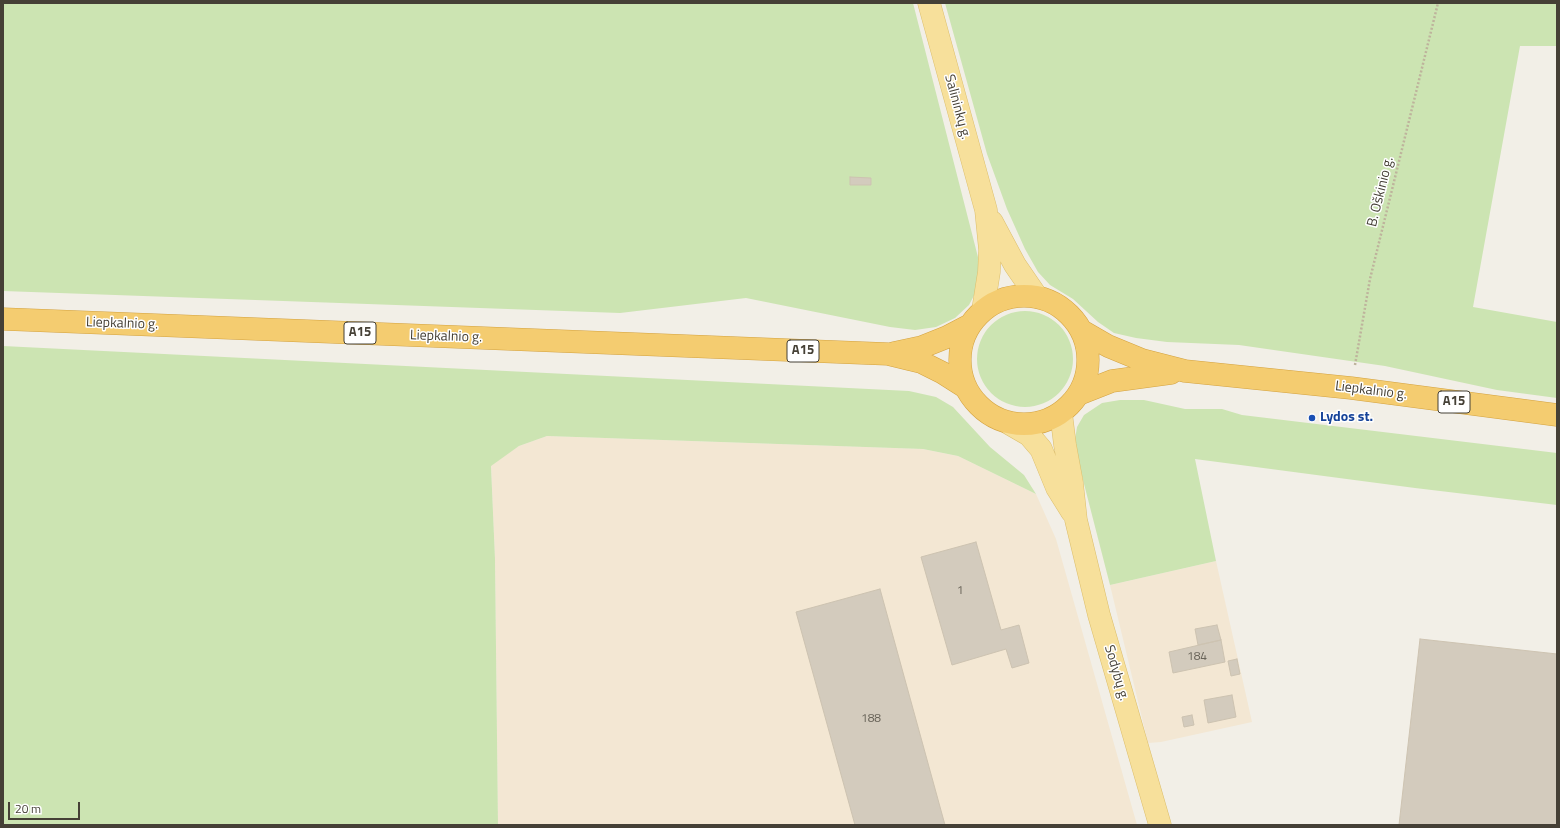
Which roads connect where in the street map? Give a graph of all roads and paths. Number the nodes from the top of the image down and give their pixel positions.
1 (929, 3) edge
2 (1438, 3) edge
3 (986, 210) junction
4 (1037, 297) junction
5 (977, 318) junction
6 (3, 319) edge
7 (1082, 331) junction
8 (888, 354) junction
9 (1185, 371) junction
10 (965, 387) junction
11 (1351, 388) junction
12 (1079, 394) junction
13 (1062, 413) junction
14 (1557, 415) edge
15 (1010, 424) junction
16 (1076, 520) junction
17 (1160, 825) edge

1 - 3 main road, Salininkų g.
2 - 11 path, B. Oškinio g.
3 - 4 main road, Salininkų g.
3 - 5 main road, Salininkų g.
4 - 5 highway
4 - 7 highway
5 - 8 highway
5 - 10 highway
6 - 8 highway, Liepkalnio g. / A15
7 - 9 highway
7 - 12 highway
8 - 10 highway
9 - 11 highway, Liepkalnio g. / A15
9 - 12 highway
10 - 15 highway
11 - 14 highway, Liepkalnio g. / A15
12 - 13 highway
13 - 15 highway
13 - 16 main road, Sodybų g.
15 - 16 main road, Sodybų g.
16 - 17 main road, Sodybų g.

